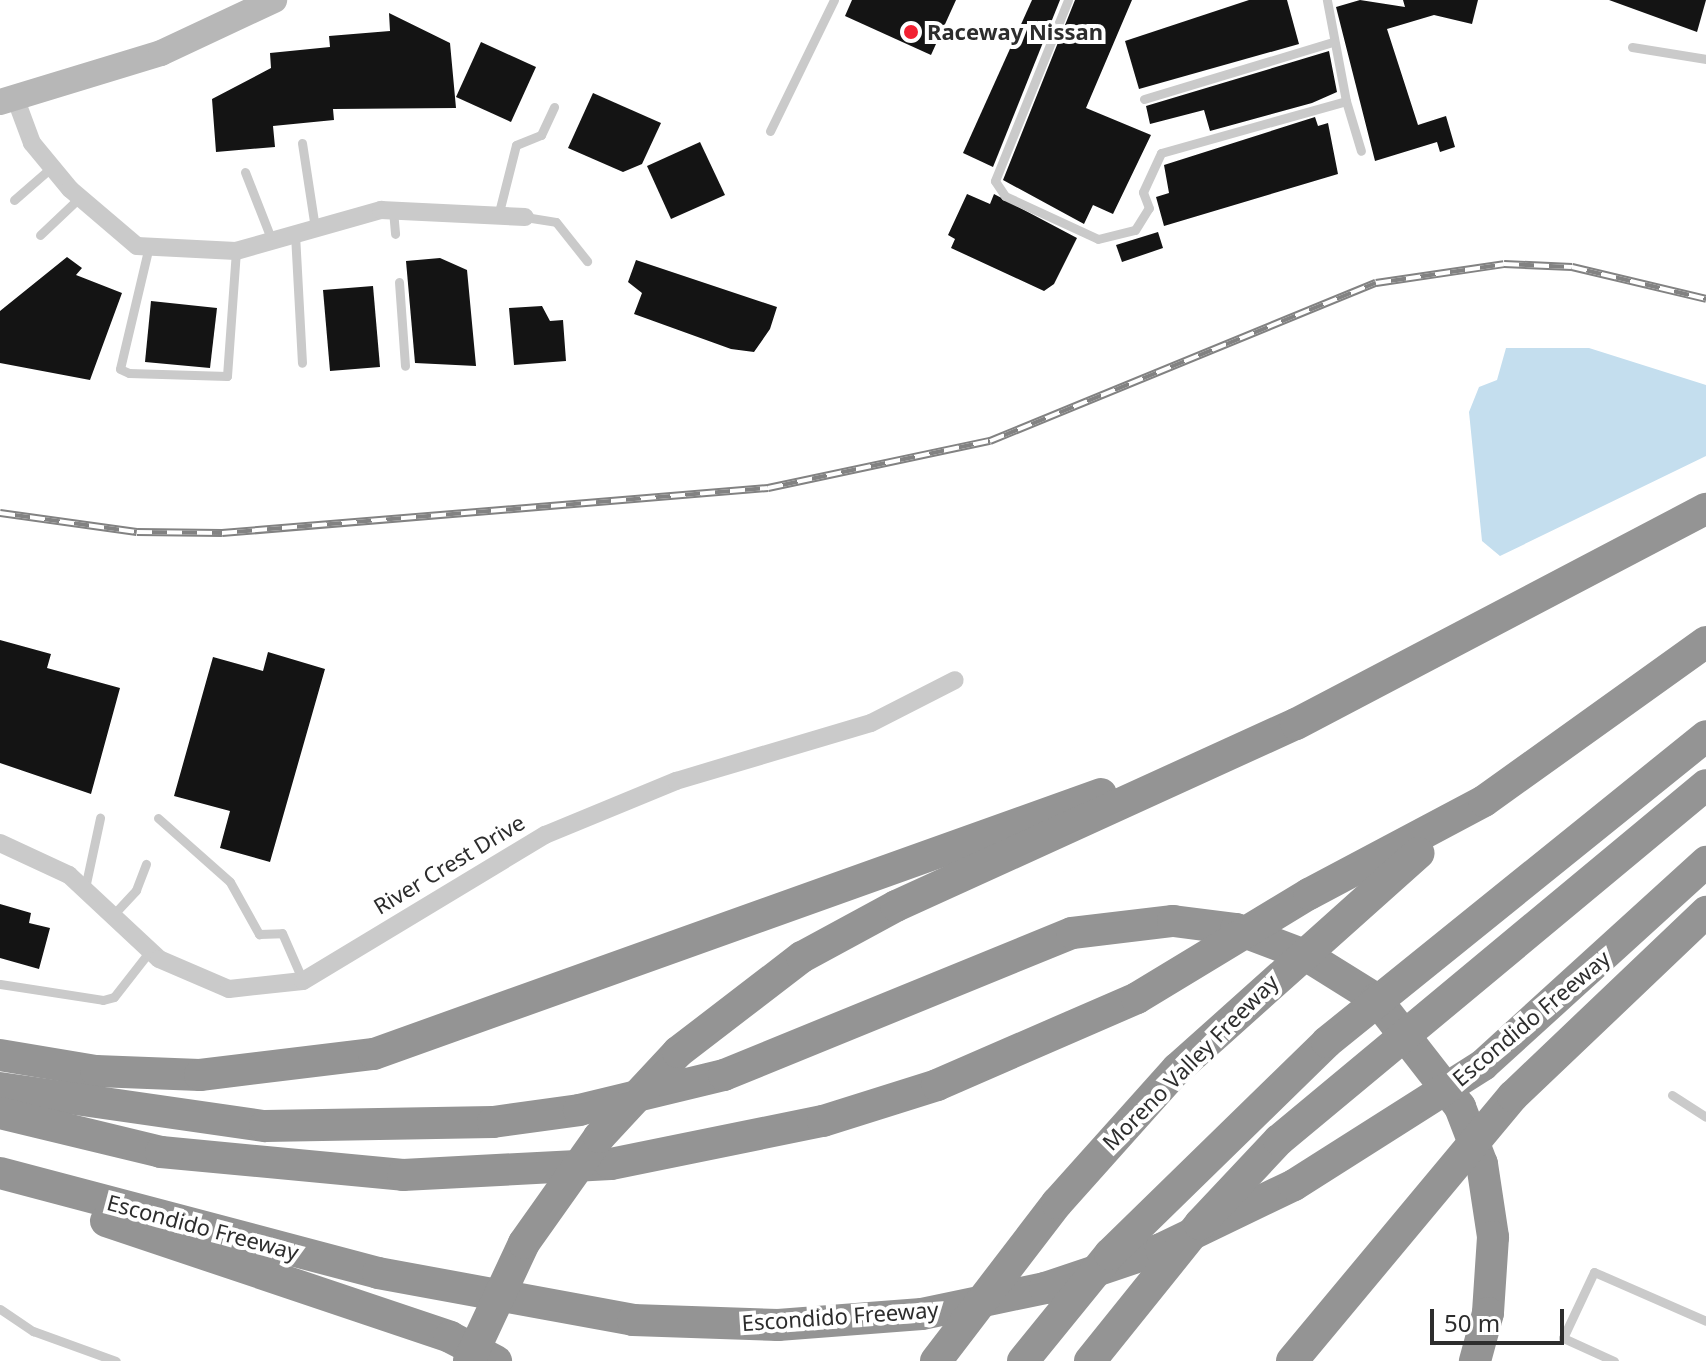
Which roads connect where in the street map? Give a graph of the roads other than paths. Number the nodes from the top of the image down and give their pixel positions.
1 (274, 0) edge
2 (834, 0) edge
3 (1068, 0) edge
4 (1327, 0) edge
5 (1333, 42) junction
6 (1632, 47) dead end
7 (1706, 59) edge
8 (1144, 99) dead end
9 (4, 100) edge
10 (1346, 101) junction
11 (554, 107) dead end
12 (770, 131) dead end
13 (302, 143) dead end
14 (1361, 151) dead end
15 (52, 167) junction
16 (245, 172) dead end
17 (80, 197) junction
18 (14, 200) dead end
19 (393, 210) junction
20 (498, 216) junction
21 (525, 217) joint
22 (315, 228) junction
23 (295, 234) junction
24 (395, 234) dead end
25 (40, 235) dead end
26 (272, 241) junction
27 (149, 246) junction
28 (236, 251) junction
29 (587, 261) dead end
30 (399, 282) dead end
31 (302, 363) dead end
32 (405, 366) dead end
33 (1706, 509) edge
34 (1706, 642) edge
35 (955, 680) dead end
36 (1296, 724) junction
37 (1706, 736) edge
38 (1706, 785) edge
39 (1484, 801) junction
40 (100, 818) dead end
41 (158, 818) dead end
42 (0, 843) edge
43 (1706, 862) edge
44 (146, 864) dead end
45 (85, 888) junction
46 (1706, 912) edge
47 (113, 915) junction
48 (150, 951) junction
49 (303, 981) junction
50 (0, 984) edge
51 (0, 1055) edge
52 (0, 1088) edge
53 (1672, 1095) dead end
54 (0, 1113) edge
55 (1706, 1117) edge
56 (0, 1173) edge
57 (0, 1186) edge
58 (0, 1309) edge
59 (1706, 1321) edge
60 (116, 1361) edge
61 (469, 1361) edge
62 (496, 1361) edge
63 (936, 1361) edge
64 (1023, 1361) edge
65 (1090, 1361) edge
66 (1292, 1361) edge
67 (1475, 1361) edge
68 (1614, 1361) edge

1 - 9 street
2 - 12 lane
3 - 10 lane
4 - 5 lane
5 - 8 lane
5 - 10 lane
6 - 7 lane
9 - 15 street
10 - 14 lane
11 - 20 lane
13 - 22 lane
15 - 17 street
15 - 18 lane
16 - 26 lane
17 - 25 lane
17 - 27 street
19 - 20 street
19 - 22 street
19 - 24 lane
20 - 21 street
21 - 29 lane
22 - 23 street
23 - 26 street
23 - 31 lane
26 - 28 street
27 - 28 street
27 - 28 lane
30 - 32 lane
33 - 36 highway
34 - 39 highway
35 - 49 street, River Crest Drive
36 - 51 highway
36 - 61 highway
37 - 64 highway
38 - 65 highway
39 - 54 highway
39 - 63 highway, Moreno Valley Freeway
40 - 45 lane
41 - 49 lane
42 - 45 street, River Crest Drive
43 - 56 highway, Escondido Freeway
44 - 47 lane
45 - 47 street, River Crest Drive
46 - 66 highway
47 - 48 street, River Crest Drive
48 - 49 street, River Crest Drive
48 - 50 lane
52 - 67 highway
53 - 55 lane
57 - 62 highway
58 - 60 lane
59 - 68 lane

